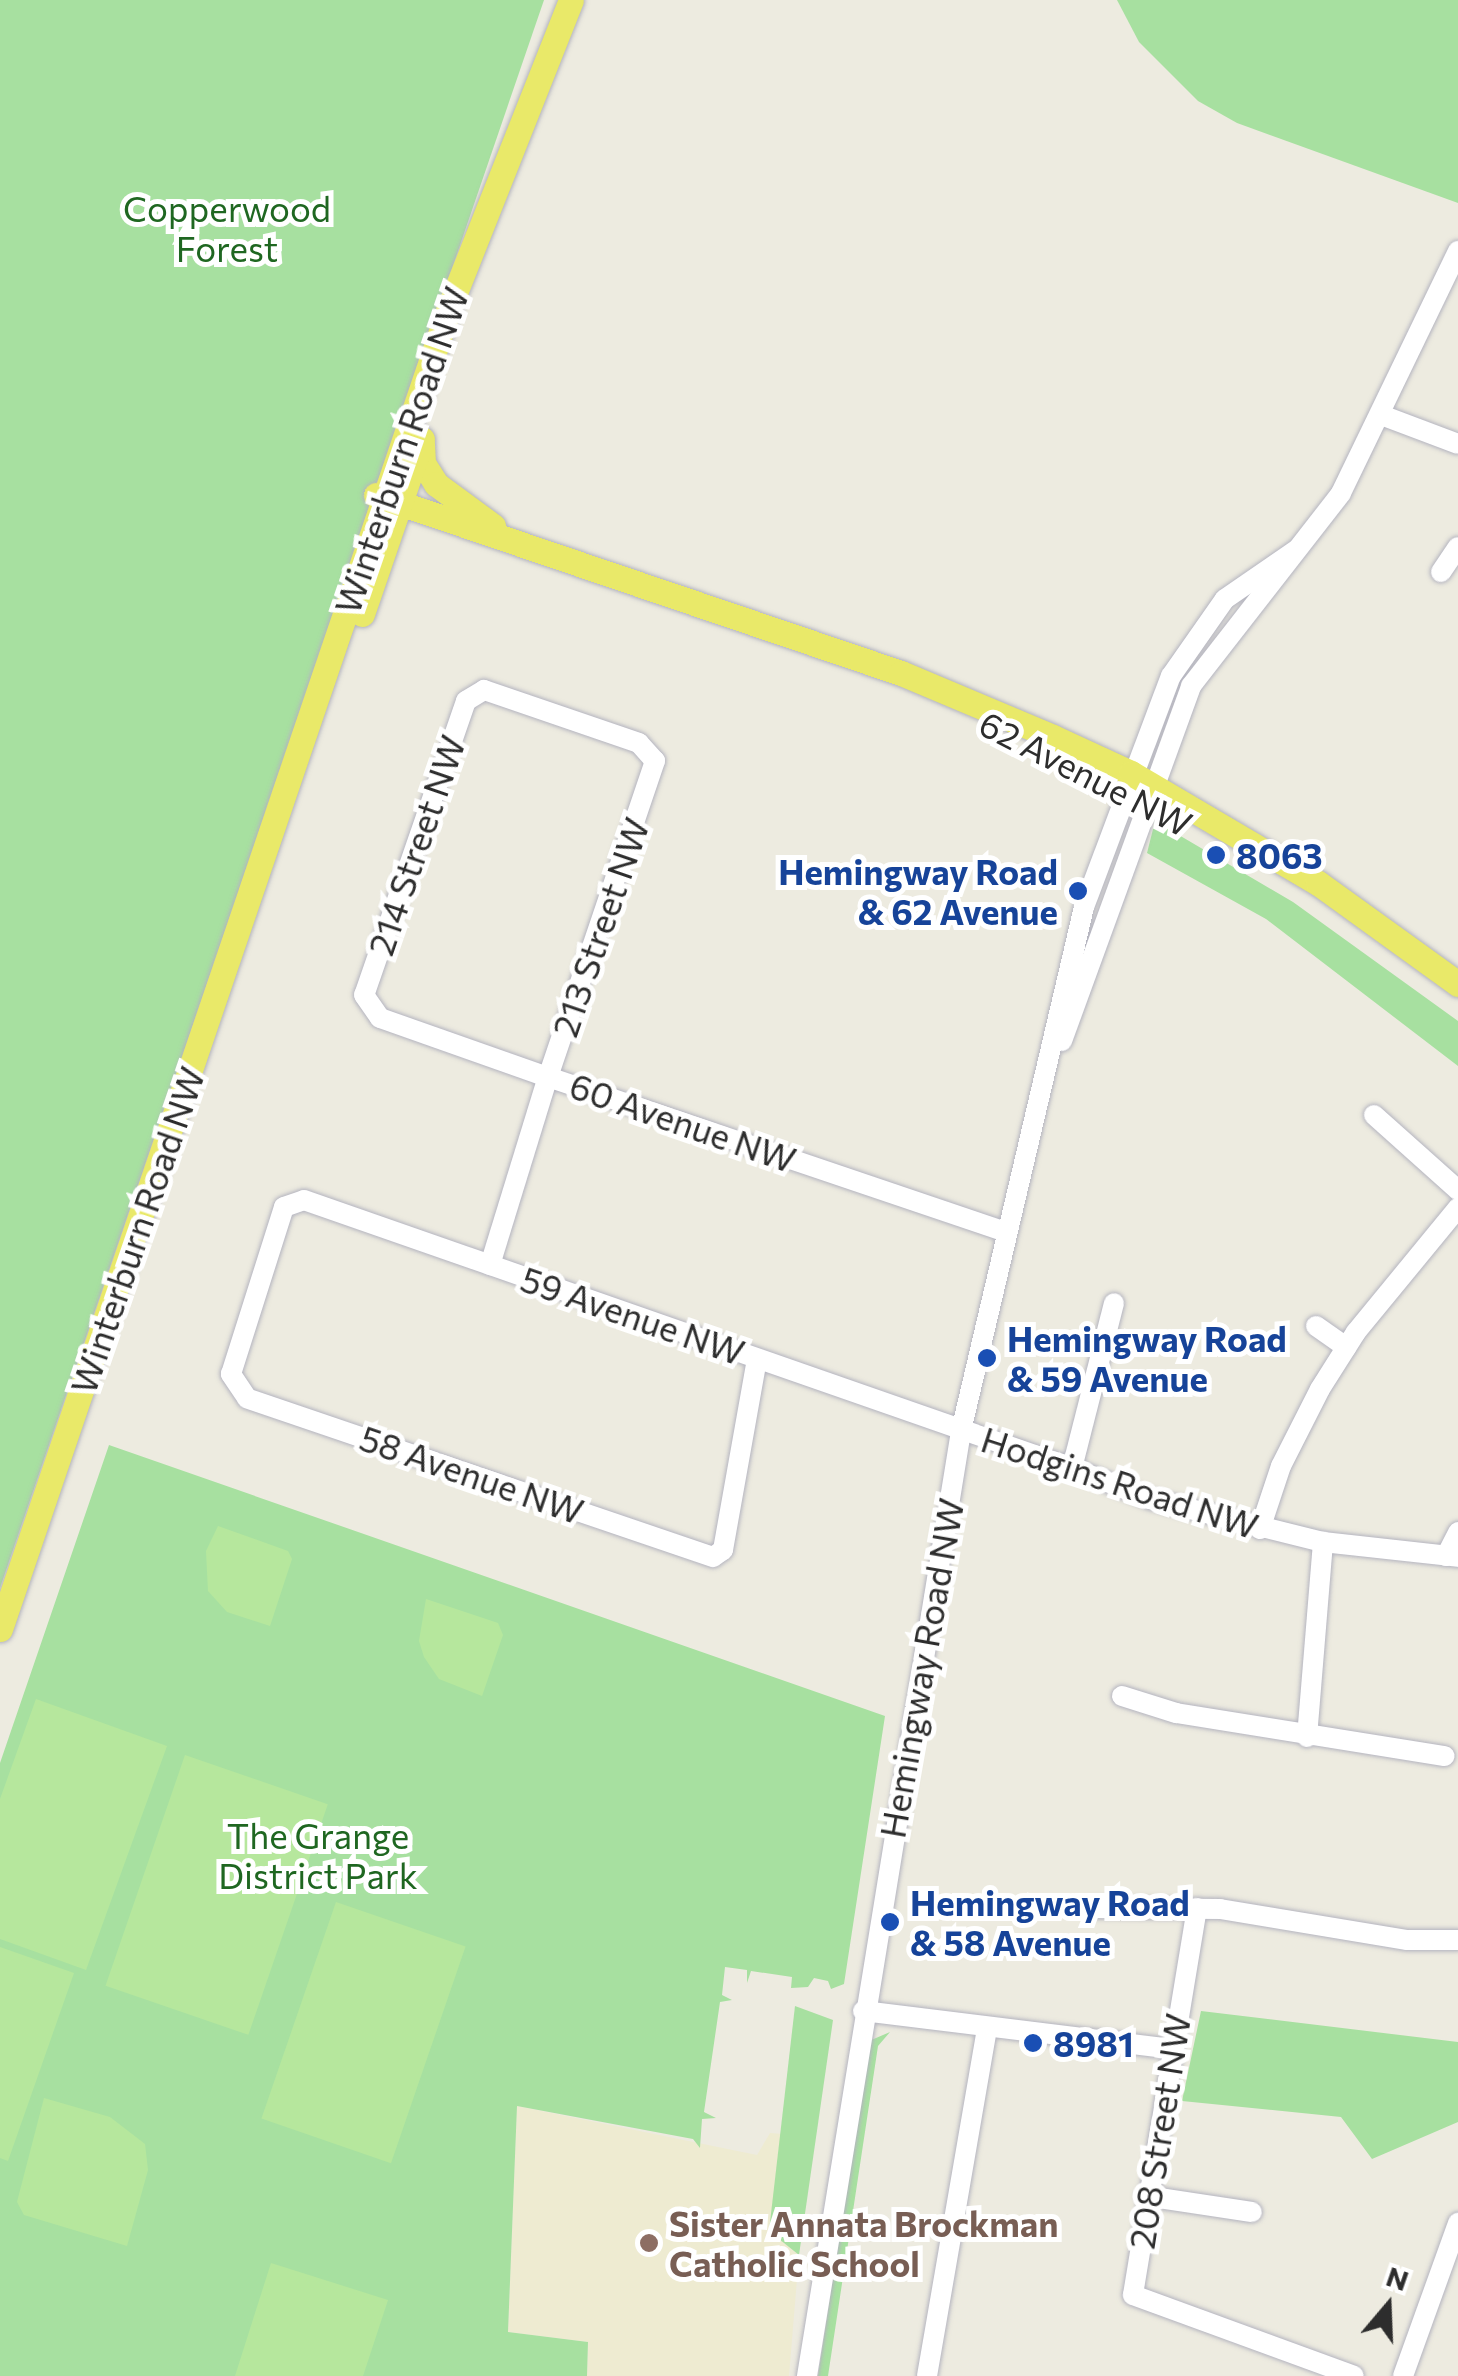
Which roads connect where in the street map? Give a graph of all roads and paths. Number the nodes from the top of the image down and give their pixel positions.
1 (570, 0) edge
2 (522, 131) junction
3 (1458, 251) edge
4 (1380, 415) junction
5 (422, 440) junction
6 (1458, 444) edge
7 (387, 498) junction
8 (518, 544) junction
9 (1458, 547) edge
10 (1441, 572) dead end
11 (477, 692) joint
12 (1139, 787) junction
13 (1458, 984) edge
14 (365, 1002) joint
15 (1458, 1002) edge
16 (548, 1077) junction
17 (1374, 1115) dead end
18 (1458, 1190) edge
19 (1458, 1208) edge
20 (1006, 1232) junction
21 (490, 1264) junction
22 (1114, 1303) dead end
23 (1316, 1326) dead end
24 (1346, 1347) junction
25 (757, 1359) junction
26 (231, 1374) joint
27 (961, 1431) junction
28 (1072, 1468) junction
29 (1260, 1529) junction
30 (1458, 1532) edge
31 (1323, 1542) junction
32 (1452, 1556) edge
33 (0, 1629) edge
34 (1122, 1696) dead end
35 (1307, 1736) junction
36 (1445, 1756) dead end
37 (1091, 1908) dead end
38 (1197, 1908) junction
39 (1458, 1940) edge
40 (863, 2011) junction
41 (987, 2028) junction
42 (1172, 2048) junction
43 (1146, 2196) junction
44 (1252, 2212) dead end
45 (1458, 2224) edge
46 (807, 2376) edge
47 (927, 2376) edge
48 (1354, 2376) edge
49 (1403, 2376) edge

1 - 2 main road, Winterburn Road NW
2 - 5 main road, Winterburn Road NW
2 - 7 main road, Winterburn Road NW
3 - 4 street, Hemingway Road NW
4 - 6 street
4 - 12 street, Hemingway Road NW
5 - 7 main road, Winterburn Road NW
5 - 8 main road
7 - 8 main road, 62 Avenue NW
7 - 33 main road, Winterburn Road NW
8 - 12 main road, 62 Avenue NW
9 - 10 street
11 - 14 street, 214 Street NW
11 - 16 street, 213 Street NW
12 - 13 main road, 62 Avenue NW
12 - 15 main road, 62 Avenue NW
12 - 20 street, Hemingway Road NW
14 - 16 street, 60 Avenue NW
16 - 20 street, 60 Avenue NW
16 - 21 street, 213 Street NW
17 - 18 street
19 - 24 street
20 - 27 street, Hemingway Road NW
21 - 25 street, 59 Avenue NW
21 - 26 street, 59 Avenue NW
22 - 28 street
23 - 24 street
24 - 29 street
25 - 26 street, 58 Avenue NW
25 - 27 street, 59 Avenue NW
27 - 28 street, Hodgins Road NW
27 - 40 street, Hemingway Road NW
28 - 29 street, Hodgins Road NW
29 - 31 street, Hodgins Road NW
30 - 32 street
31 - 32 street, Hodgins Road NW
31 - 35 street
34 - 35 street
35 - 36 street
37 - 38 street
38 - 39 street
38 - 42 street, 208 Street NW
40 - 41 street
40 - 46 street, Hemingway Road NW
41 - 42 street
41 - 47 street
42 - 43 street, 208 Street NW
43 - 44 street
43 - 48 street, 208 Street NW
45 - 49 street

